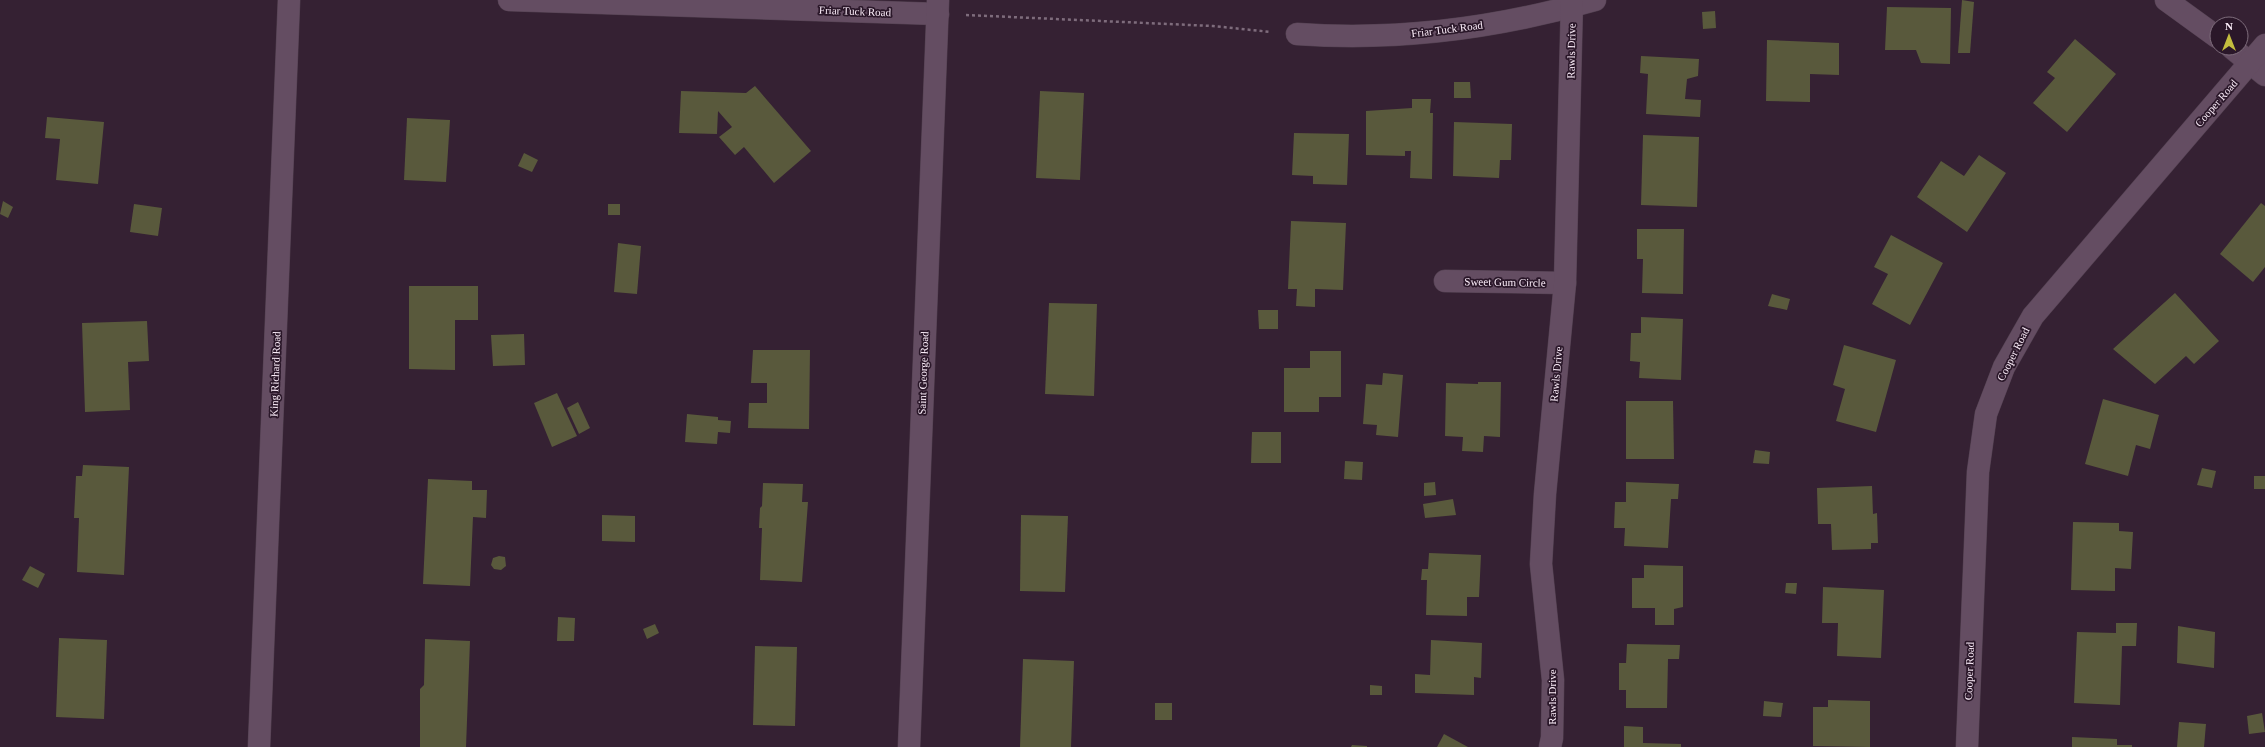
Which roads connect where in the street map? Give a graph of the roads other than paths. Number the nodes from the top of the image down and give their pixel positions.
1 (290, 0) edge
2 (509, 0) edge
3 (1595, 0) edge
4 (2166, 0) edge
5 (1572, 3) edge
6 (938, 7) edge
7 (2209, 31) edge
8 (1297, 34) road end
9 (2265, 45) edge
10 (2242, 56) edge
11 (2258, 68) edge
12 (1445, 281) dead end
13 (1565, 283) junction
14 (259, 747) edge
15 (909, 747) edge
16 (1550, 747) edge
17 (1967, 747) edge

1 - 14 street, King Richard Road
2 - 6 street, Friar Tuck Road
3 - 5 street, Friar Tuck Road
4 - 7 street
5 - 8 street, Friar Tuck Road
5 - 13 street, Rawls Drive
6 - 15 street, Saint George Road
9 - 11 street, Cooper Road
10 - 11 street
11 - 17 street, Cooper Road
12 - 13 street, Sweet Gum Circle
13 - 16 street, Rawls Drive

